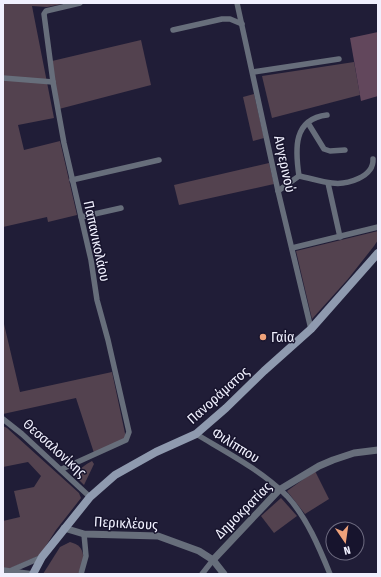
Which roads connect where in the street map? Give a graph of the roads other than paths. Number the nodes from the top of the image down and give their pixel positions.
1 (80, 3) edge
2 (238, 3) edge
3 (242, 24) junction
4 (173, 30) dead end
5 (339, 59) dead end
6 (253, 72) junction
7 (3, 78) edge
8 (53, 82) junction
9 (327, 115) dead end
10 (308, 123) junction
11 (345, 150) dead end
12 (373, 159) dead end
13 (159, 160) dead end
14 (299, 176) junction
15 (72, 180) junction
16 (328, 182) junction
17 (278, 190) junction
18 (121, 208) dead end
19 (81, 217) junction
20 (378, 228) edge
21 (340, 237) junction
22 (292, 248) junction
23 (378, 253) edge
24 (311, 329) junction
25 (3, 419) edge
26 (196, 434) junction
27 (378, 450) edge
28 (62, 469) junction
29 (279, 490) junction
30 (90, 497) junction
31 (64, 528) junction
32 (84, 534) junction
33 (42, 557) junction
34 (212, 560) junction
35 (3, 570) edge
36 (14, 572) edge
37 (33, 574) edge
38 (81, 574) edge
39 (202, 574) edge
40 (224, 574) edge
41 (330, 574) edge

1 - 8 street, Παπανικολάου
2 - 3 street, Αυγερινού
3 - 4 street
3 - 6 street, Αυγερινού
5 - 6 street
6 - 17 street, Αυγερινού
7 - 8 street
8 - 15 street, Παπανικολάου
9 - 10 street
10 - 11 street
10 - 14 street
12 - 16 street
13 - 15 street
14 - 16 street
14 - 17 street
15 - 19 street, Παπανικολάου
16 - 21 street
17 - 22 street, Αυγερινού
18 - 19 street
19 - 28 street, Παπανικολάου
20 - 21 street
21 - 22 street
22 - 24 street, Αυγερινού
23 - 24 main road, Πανοράματος
24 - 26 main road, Πανοράματος
25 - 28 street, Θεσσαλονίκης
26 - 29 street, Φιλίππου
26 - 30 main road, Πανοράματος
27 - 29 street, Δημοκρατίας
28 - 30 street, Θεσσαλονίκης
29 - 34 street, Δημοκρατίας
29 - 41 street, Φιλίππου
30 - 31 main road, Πανοράματος
31 - 32 street, Περικλέους
31 - 33 main road, Πανοράματος
32 - 34 street, Περικλέους
32 - 38 street
33 - 36 street
33 - 37 main road, Πανοράματος
34 - 39 street, Δημοκρατίας
34 - 40 street, Περικλέους
35 - 36 street
36 - 37 street

